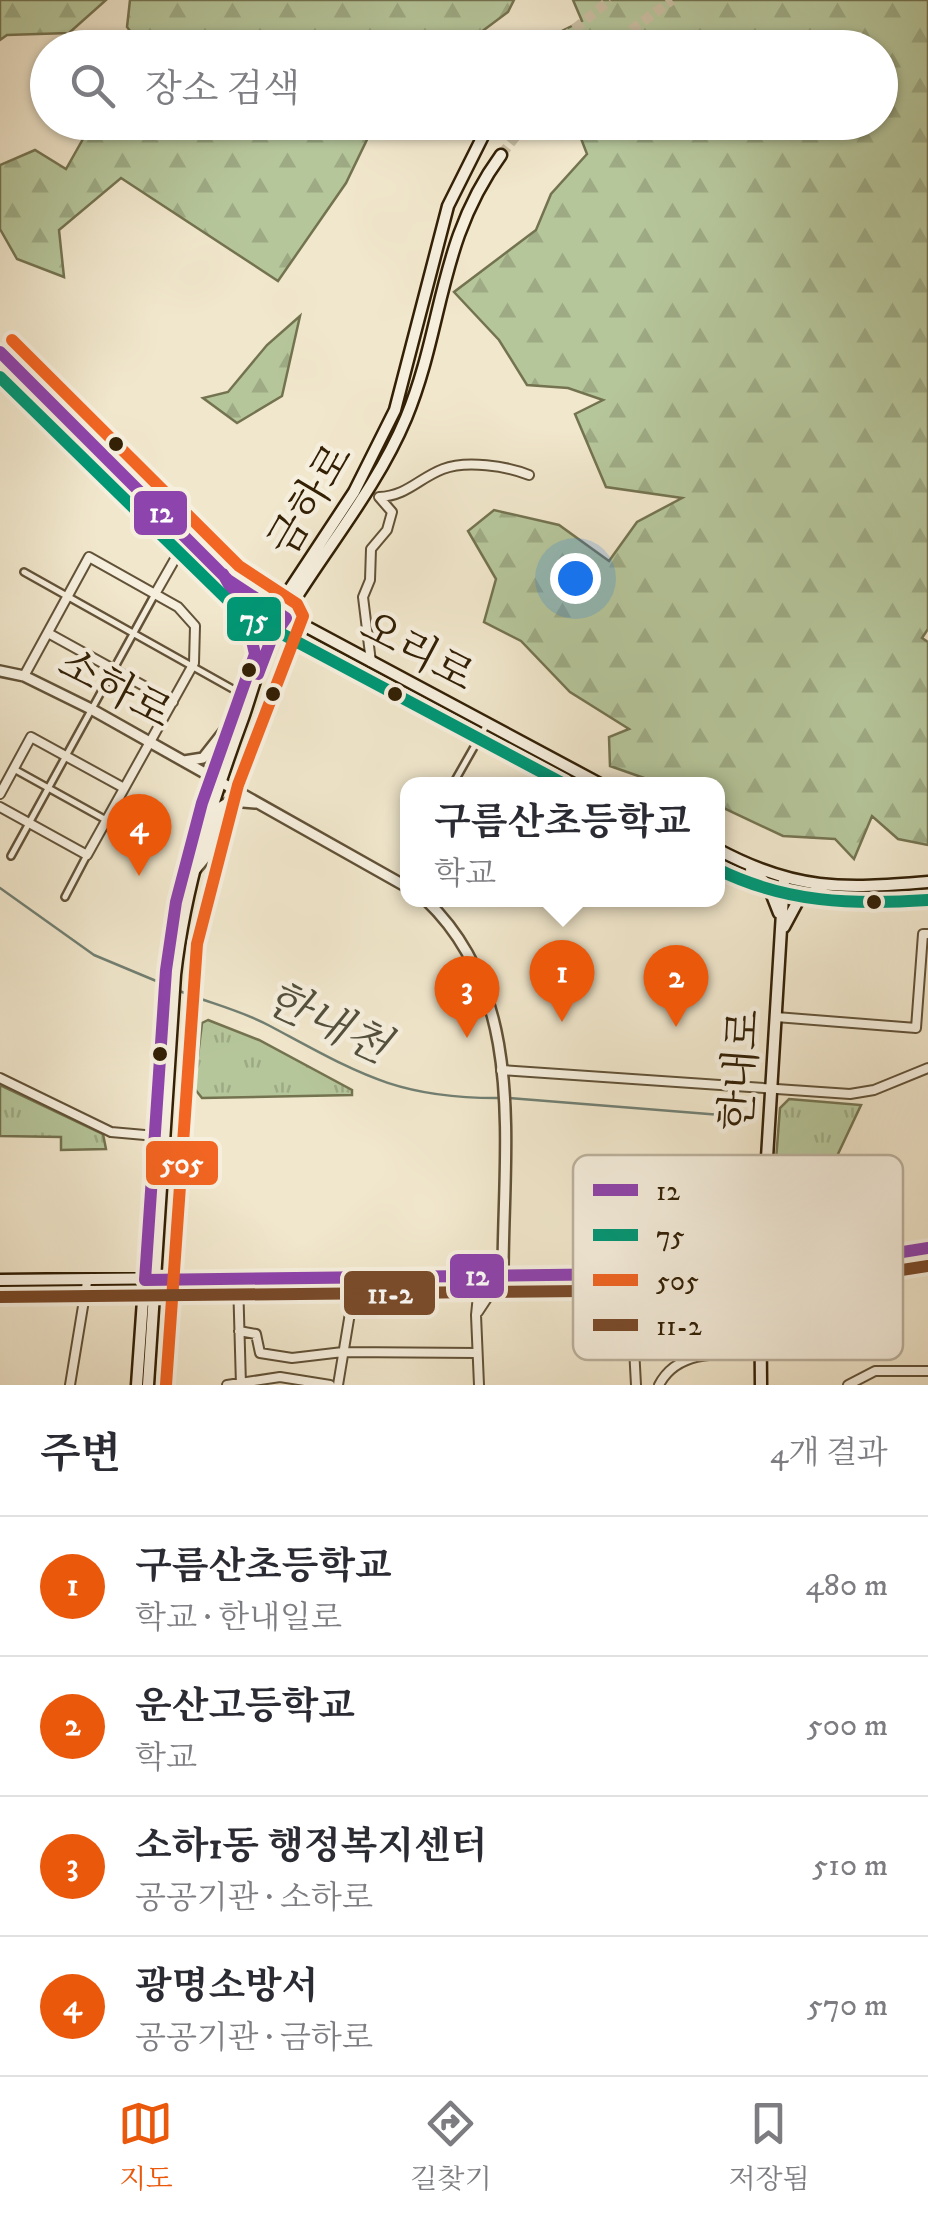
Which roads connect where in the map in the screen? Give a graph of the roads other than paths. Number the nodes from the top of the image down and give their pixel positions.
1 (481, 140) edge
2 (501, 155) tunnel mouth
3 (0, 352) edge
4 (529, 475) dead end
5 (365, 496) junction
6 (379, 497) junction
7 (187, 538) junction
8 (24, 572) dead end
9 (222, 574) junction
10 (155, 594) junction
11 (68, 596) junction
12 (281, 615) junction
13 (48, 633) junction
14 (133, 634) junction
15 (255, 654) junction
16 (371, 662) junction
17 (192, 667) junction
18 (113, 669) junction
19 (0, 670) edge
20 (24, 676) junction
21 (240, 694) junction
22 (172, 702) junction
23 (91, 710) junction
24 (488, 724) junction
25 (229, 725) junction
26 (150, 742) junction
27 (66, 756) junction
28 (183, 761) junction
29 (14, 769) junction
30 (457, 777) edge
31 (587, 777) edge
32 (216, 779) junction
33 (48, 788) junction
34 (124, 788) junction
35 (0, 794) edge
36 (258, 803) junction
37 (0, 807) edge
38 (106, 820) junction
39 (29, 823) junction
40 (725, 853) edge
41 (87, 855) junction
42 (10, 856) dead end
43 (747, 865) junction
44 (194, 871) junction
45 (784, 880) junction
46 (400, 882) edge
47 (928, 882) edge
48 (822, 888) junction
49 (64, 897) dead end
50 (432, 907) edge
51 (781, 932) junction
52 (928, 934) edge
53 (170, 973) junction
54 (776, 1017) junction
55 (928, 1068) edge
56 (502, 1070) junction
57 (0, 1078) edge
58 (770, 1090) junction
59 (160, 1136) junction
60 (766, 1155) edge
61 (928, 1248) edge
62 (903, 1252) edge
63 (573, 1273) edge
64 (503, 1274) junction
65 (480, 1275) junction
66 (356, 1277) junction
67 (0, 1280) edge
68 (151, 1280) junction
69 (238, 1280) junction
70 (88, 1282) junction
71 (476, 1315) junction
72 (239, 1331) junction
73 (343, 1352) junction
74 (476, 1353) junction
75 (635, 1360) edge
76 (686, 1360) edge
77 (760, 1360) edge
78 (928, 1371) edge
79 (290, 1381) edge
80 (241, 1383) edge
81 (70, 1385) edge
82 (137, 1385) edge
83 (148, 1385) edge
84 (226, 1385) edge
85 (330, 1385) edge
86 (338, 1385) edge
87 (478, 1385) edge
88 (636, 1385) edge
89 (659, 1385) edge
90 (761, 1385) edge
91 (848, 1385) edge

1 - 12 main road, 금하로
2 - 5 main road, 금하로
3 - 7 main road, 오리로
4 - 6 street
5 - 6 street
5 - 12 main road, 금하로
6 - 16 street
7 - 9 main road, 오리로
7 - 10 street
8 - 11 street
9 - 12 main road, 오리로
9 - 15 main road
10 - 11 street
10 - 14 street
10 - 17 street
11 - 13 street
11 - 14 street
12 - 15 main road, 금하로
12 - 16 main road, 오리로
12 - 32 main road, 금하로
13 - 18 street
13 - 20 street
14 - 17 street
14 - 18 street
15 - 21 main road, 금하로
16 - 24 main road, 오리로
17 - 21 street
17 - 22 street
18 - 22 street
18 - 23 street
19 - 20 street, 소하로
20 - 23 street, 소하로
21 - 25 main road, 금하로
22 - 26 street
23 - 26 street, 소하로
23 - 27 street
24 - 30 street
24 - 31 main road, 오리로
25 - 28 street
25 - 32 main road, 금하로
26 - 28 street, 소하로
26 - 34 street
27 - 29 street
27 - 33 street
27 - 34 street
28 - 32 street, 소하로
29 - 33 street
29 - 35 street
32 - 36 street, 소하로
32 - 44 main road, 금하로
32 - 53 main road, 금하로
33 - 38 street
33 - 39 street
34 - 38 street
36 - 44 street
36 - 46 street, 소하로
37 - 39 street
38 - 41 street
39 - 41 street
39 - 42 street
40 - 43 main road
41 - 49 street
43 - 45 main road
43 - 51 main road
44 - 53 main road, 금하로
45 - 48 main road
45 - 51 main road, 한내로
47 - 48 main road
48 - 51 main road
50 - 56 street
51 - 54 main road, 한내로
52 - 54 street
53 - 59 main road, 금하로
54 - 58 main road, 한내로
55 - 58 street
56 - 58 street
56 - 64 street
57 - 59 street
58 - 60 main road, 한내로
59 - 68 main road, 금하로
61 - 62 street
63 - 64 main road
64 - 65 main road
64 - 71 street
65 - 66 main road
65 - 71 street
66 - 69 main road
66 - 73 street
67 - 70 main road
68 - 69 main road
68 - 70 main road
68 - 82 main road, 금하로
68 - 83 main road, 금하로
69 - 72 street
70 - 81 street
71 - 74 street
72 - 73 street
72 - 80 street
73 - 74 street
73 - 86 street
74 - 87 street
75 - 88 street
76 - 89 street
77 - 90 main road, 한내로
78 - 91 street
79 - 80 street
79 - 85 street
80 - 84 street

